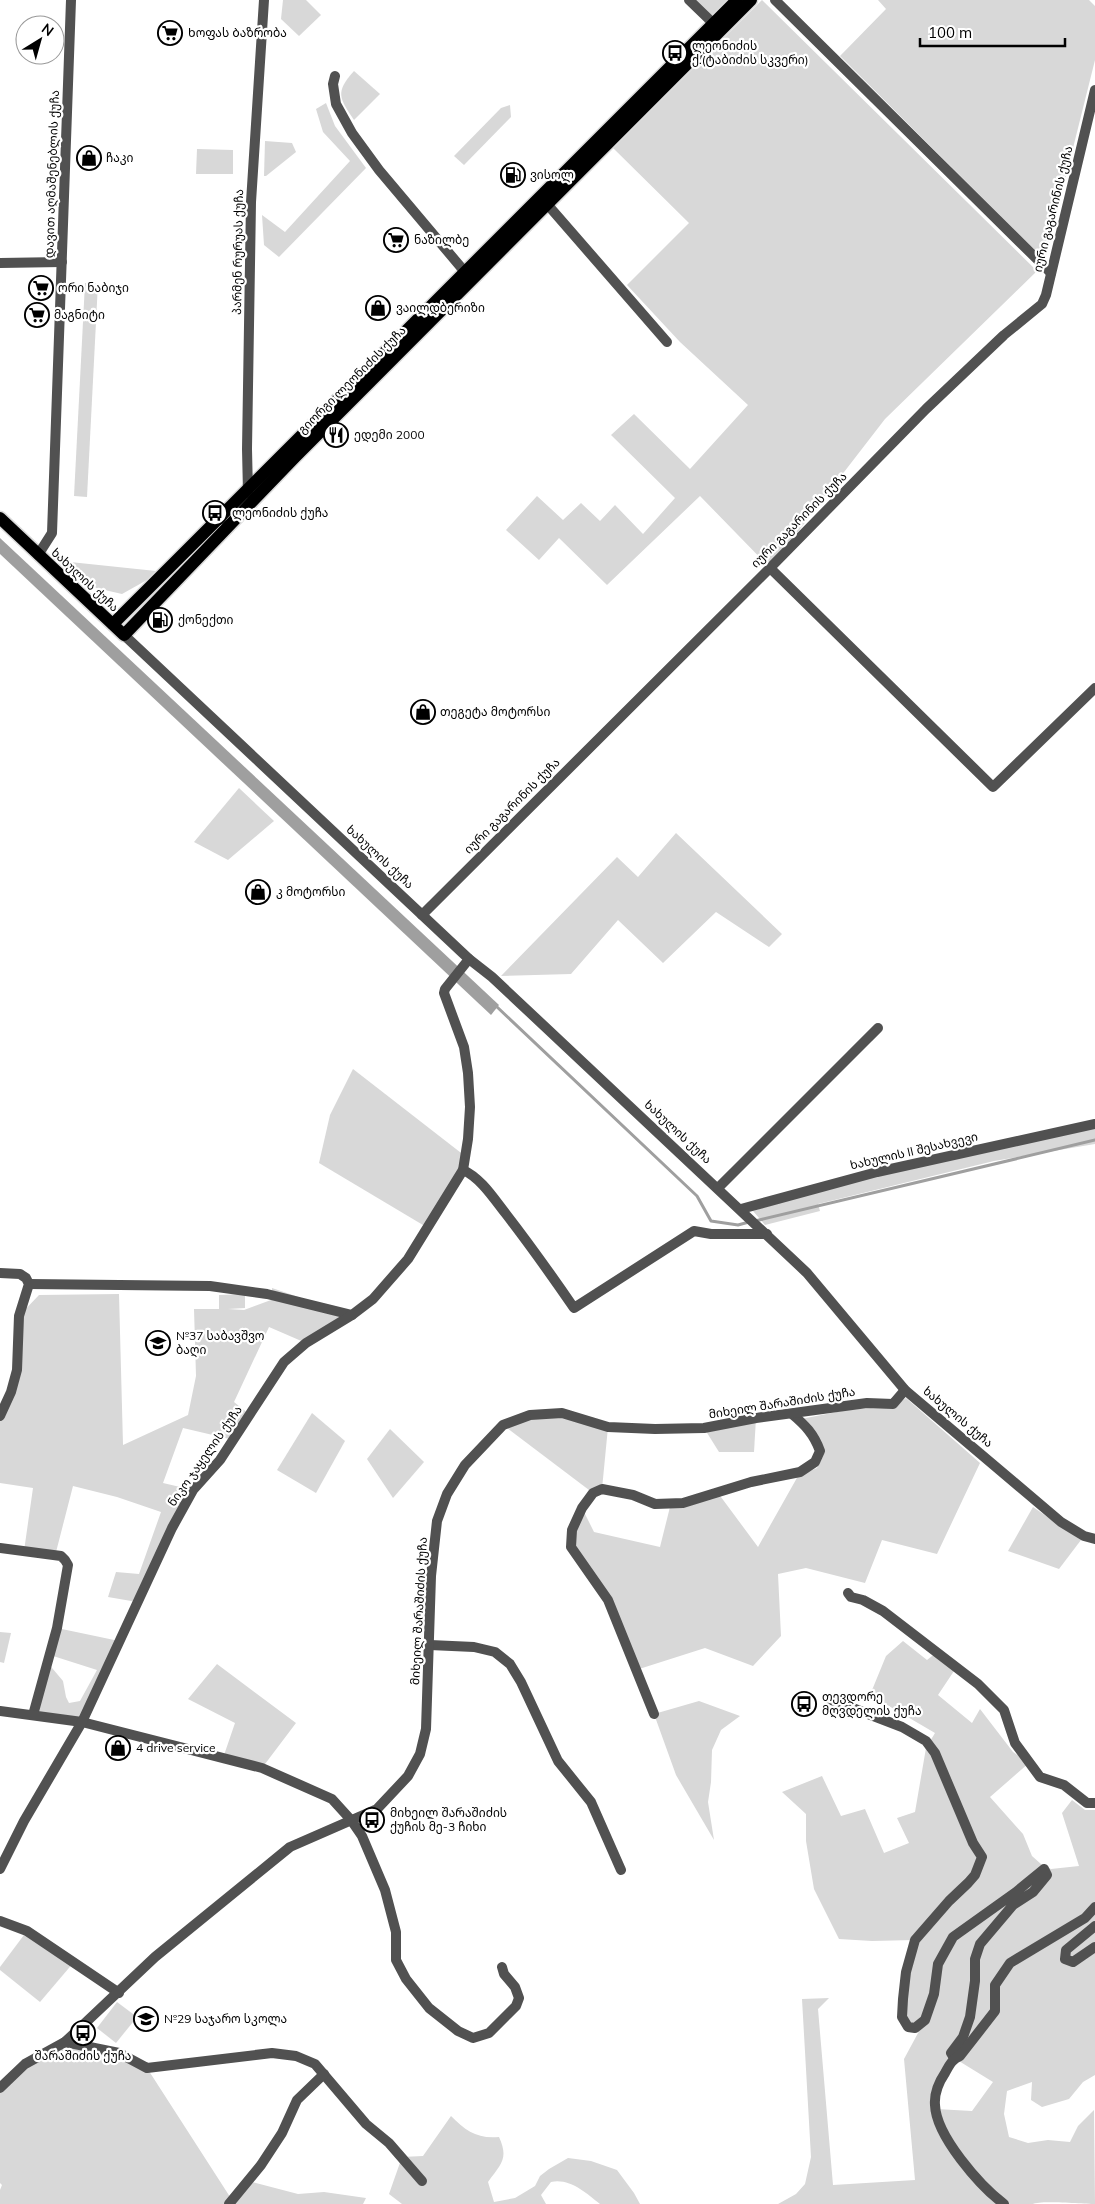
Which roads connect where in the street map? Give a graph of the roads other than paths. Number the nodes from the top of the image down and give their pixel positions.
1 (71, 0) edge
2 (264, 0) edge
3 (689, 0) edge
4 (737, 0) edge
5 (751, 0) edge
6 (775, 0) edge
7 (717, 27) junction
8 (335, 76) dead end
9 (1095, 90) edge
10 (547, 204) junction
11 (62, 262) junction
12 (0, 263) edge
13 (1051, 273) junction
14 (468, 276) junction
15 (668, 342) dead end
16 (248, 490) junction
17 (247, 505) junction
18 (0, 518) edge
19 (38, 555) junction
20 (770, 568) junction
21 (112, 624) junction
22 (124, 635) junction
23 (1095, 688) edge
24 (422, 915) junction
25 (469, 959) junction
26 (878, 1028) dead end
27 (1095, 1124) edge
28 (463, 1170) junction
29 (718, 1188) junction
30 (743, 1211) junction
31 (764, 1231) junction
32 (0, 1273) edge
33 (29, 1284) junction
34 (352, 1315) junction
35 (905, 1390) junction
36 (792, 1414) junction
37 (0, 1416) edge
38 (1095, 1539) edge
39 (0, 1548) edge
40 (848, 1593) dead end
41 (430, 1645) junction
42 (829, 1699) dead end
43 (0, 1711) edge
44 (654, 1714) dead end
45 (33, 1715) junction
46 (82, 1722) junction
47 (1095, 1803) edge
48 (351, 1820) junction
49 (0, 1869) edge
50 (621, 1870) dead end
51 (1095, 1907) edge
52 (0, 1921) edge
53 (1095, 1926) edge
54 (1095, 1947) edge
55 (502, 1967) dead end
56 (119, 1992) junction
57 (65, 2042) junction
58 (954, 2058) junction
59 (324, 2074) junction
60 (0, 2088) edge
61 (422, 2180) dead end
62 (229, 2204) edge
63 (1004, 2204) edge

1 - 11 street, დავით აღმაშენებლის ქუჩა
2 - 16 street, პარმენ რურუას ქუჩა
3 - 7 street
4 - 7 main road, გიორგი ლეონიძის ქუჩა
5 - 7 main road, გიორგი ლეონიძის ქუჩა
6 - 13 street
7 - 10 main road, გიორგი ლეონიძის ქუჩა
7 - 14 main road, გიორგი ლეონიძის ქუჩა
8 - 14 street
9 - 13 street, იური გაგარინის ქუჩა
10 - 14 main road, გიორგი ლეონიძის ქუჩა
10 - 15 street
11 - 12 street
11 - 19 street, დავით აღმაშენებლის ქუჩა
13 - 20 street, იური გაგარინის ქუჩა
14 - 16 main road, გიორგი ლეონიძის ქუჩა
14 - 17 main road, გიორგი ლეონიძის ქუჩა
16 - 17 street, პარმენ რურუას ქუჩა
16 - 21 main road, გიორგი ლეონიძის ქუჩა
17 - 22 main road, გიორგი ლეონიძის ქუჩა
18 - 19 main road, ხახულის ქუჩა
19 - 21 main road, ხახულის ქუჩა
20 - 23 street
20 - 24 street, იური გაგარინის ქუჩა
21 - 22 main road, ხახულის ქუჩა
22 - 24 street, ხახულის ქუჩა
24 - 25 street, ხახულის ქუჩა
25 - 28 street, ნიკო ჯაყელის ქუჩა
25 - 29 street, ხახულის ქუჩა
26 - 29 street
27 - 30 street, ხახულის II შესახვევი
28 - 31 street
28 - 34 street, ნიკო ჯაყელის ქუჩა
29 - 30 street, ხახულის ქუჩა
30 - 31 street, ხახულის ქუჩა
31 - 35 street, ხახულის ქუჩა
32 - 33 street
33 - 34 street
33 - 37 street
34 - 46 street, ნიკო ჯაყელის ქუჩა
35 - 36 street, მიხეილ შარაშიძის ქუჩა
35 - 38 street, ხახულის ქუჩა
36 - 41 street, მიხეილ შარაშიძის ქუჩა
36 - 44 street
39 - 45 street
40 - 47 street
41 - 48 street, მიხეილ შარაშიძის ქუჩა
41 - 50 street
42 - 58 street
43 - 45 street
45 - 46 street
46 - 48 street
46 - 49 street, ნიკო ჯაყელის ქუჩა
48 - 55 street
48 - 56 street, მიხეილ შარაშიძის ქუჩა
51 - 58 street
52 - 56 street
53 - 54 street
56 - 57 street, მიხეილ შარაშიძის ქუჩა
57 - 59 street
57 - 60 street, მიხეილ შარაშიძის ქუჩა
58 - 63 street
59 - 61 street
59 - 62 street

